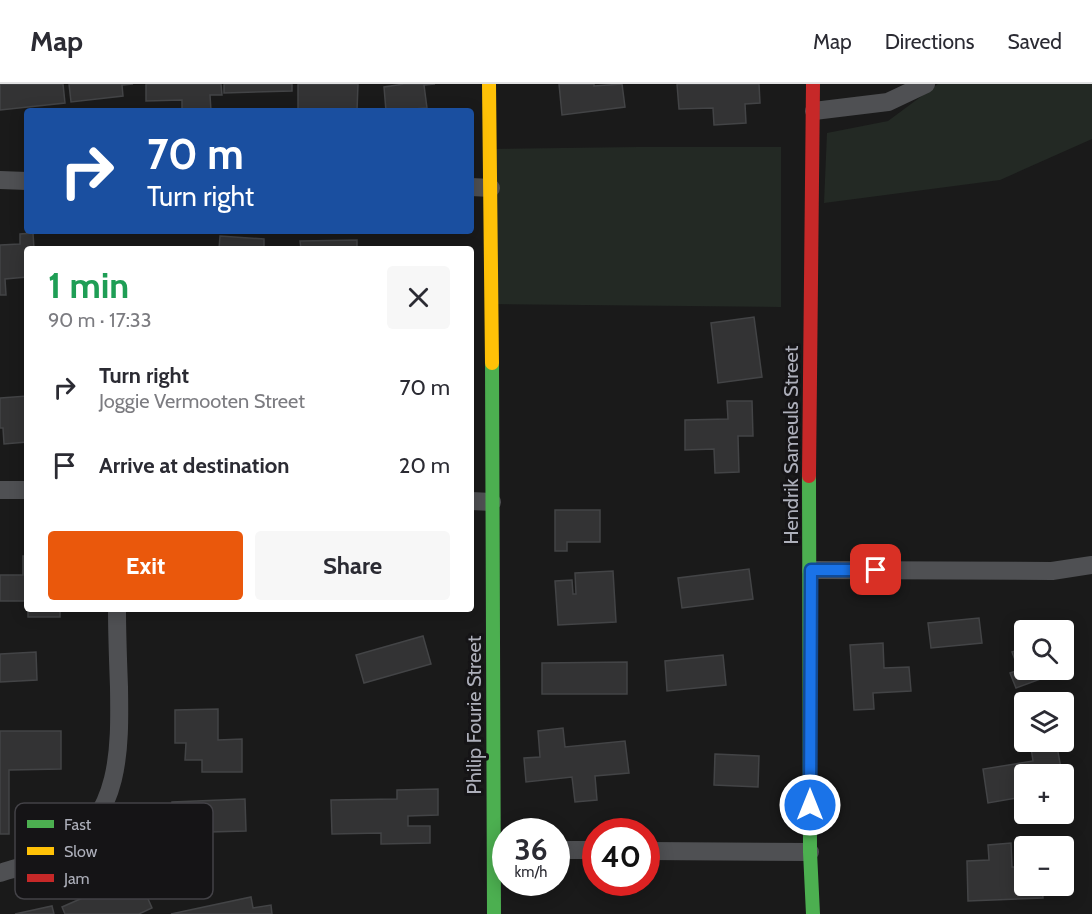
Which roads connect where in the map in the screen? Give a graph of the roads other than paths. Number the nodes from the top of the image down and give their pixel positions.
1 (489, 84) edge
2 (813, 84) edge
3 (926, 84) edge
4 (814, 111) junction
5 (0, 180) edge
6 (24, 181) edge
7 (474, 187) edge
8 (491, 189) junction
9 (0, 490) edge
10 (24, 490) edge
11 (474, 501) edge
12 (492, 502) junction
13 (1092, 565) edge
14 (811, 570) junction
15 (117, 612) edge
16 (104, 803) edge
17 (496, 818) edge
18 (660, 851) edge
19 (810, 852) junction
20 (15, 868) edge
21 (0, 873) edge
22 (496, 896) edge
23 (494, 914) edge
24 (813, 914) edge

1 - 8 street, Philip Fourie Street
2 - 4 street, Hendrik Sameuls Street
3 - 4 street
4 - 14 street, Hendrik Sameuls Street
5 - 6 street
7 - 8 street
8 - 12 street, Philip Fourie Street
9 - 10 street
11 - 12 street
12 - 17 street, Philip Fourie Street
13 - 14 street
14 - 19 street, Hendrik Sameuls Street
15 - 16 street
18 - 19 street
19 - 24 street, Hendrik Sameuls Street
20 - 21 street
22 - 23 street, Philip Fourie Street

